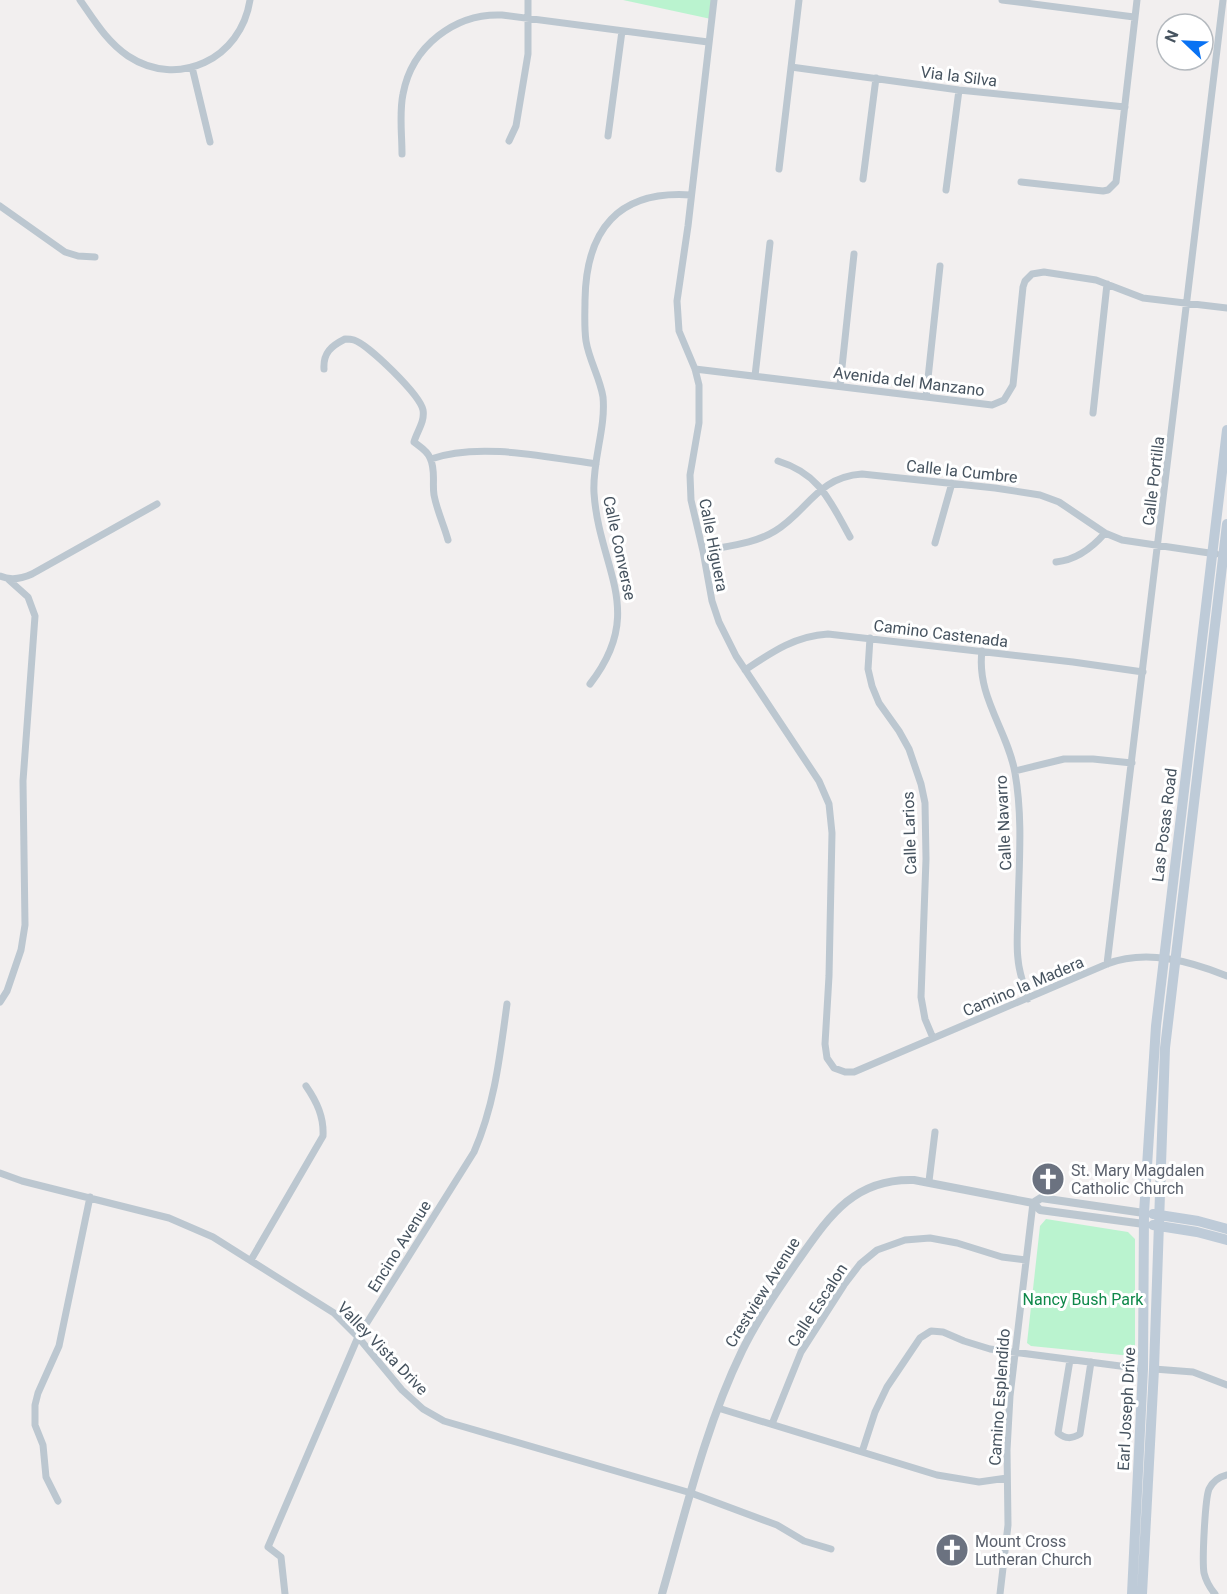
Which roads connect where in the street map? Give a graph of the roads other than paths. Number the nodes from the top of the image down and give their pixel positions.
1 (80, 0) edge
2 (250, 0) edge
3 (528, 0) edge
4 (714, 0) edge
5 (799, 0) edge
6 (1002, 0) edge
7 (1137, 0) edge
8 (1223, 0) edge
9 (1134, 17) junction
10 (529, 18) junction
11 (622, 31) junction
12 (708, 42) junction
13 (192, 67) junction
14 (791, 68) junction
15 (876, 78) junction
16 (960, 90) junction
17 (1125, 107) junction
18 (608, 136) dead end
19 (509, 141) dead end
20 (210, 142) dead end
21 (402, 154) dead end
22 (779, 169) dead end
23 (863, 178) dead end
24 (1021, 182) dead end
25 (946, 190) dead end
26 (691, 195) junction
27 (0, 207) edge
28 (770, 243) dead end
29 (854, 254) dead end
30 (95, 257) dead end
31 (940, 266) dead end
32 (1107, 284) junction
33 (1187, 303) junction
34 (1227, 308) edge
35 (324, 369) dead end
36 (695, 369) junction
37 (755, 376) junction
38 (840, 386) junction
39 (926, 397) junction
40 (1093, 413) dead end
41 (1227, 430) edge
42 (431, 459) junction
43 (778, 462) dead end
44 (596, 464) junction
45 (952, 483) junction
46 (822, 489) junction
47 (157, 504) dead end
48 (1227, 524) edge
49 (1105, 533) junction
50 (850, 537) dead end
51 (448, 540) dead end
52 (936, 543) dead end
53 (1159, 545) junction
54 (703, 551) junction
55 (1211, 552) junction
56 (1225, 556) edge
57 (1056, 562) dead end
58 (0, 576) edge
59 (9, 580) junction
60 (870, 638) junction
61 (982, 651) junction
62 (745, 670) junction
63 (1143, 672) junction
64 (590, 684) dead end
65 (1132, 763) junction
66 (1015, 771) junction
67 (1169, 960) junction
68 (1107, 964) junction
69 (1227, 976) edge
70 (1028, 999) junction
71 (0, 1002) edge
72 (507, 1004) dead end
73 (933, 1038) junction
74 (834, 1068) joint
75 (306, 1086) dead end
76 (935, 1132) dead end
77 (0, 1173) edge
78 (929, 1181) junction
79 (90, 1197) junction
80 (1033, 1203) junction
81 (1144, 1213) junction
82 (1159, 1221) junction
83 (1144, 1224) junction
84 (1227, 1229) edge
85 (1227, 1240) edge
86 (251, 1260) junction
87 (1026, 1260) junction
88 (358, 1337) junction
89 (1015, 1352) junction
90 (1070, 1360) junction
91 (1091, 1362) junction
92 (1149, 1369) junction
93 (1227, 1385) edge
94 (718, 1408) junction
95 (772, 1424) junction
96 (862, 1452) junction
97 (1227, 1474) edge
98 (1007, 1478) junction
99 (692, 1493) junction
100 (58, 1501) dead end
101 (831, 1549) dead end
102 (285, 1594) edge
103 (662, 1594) edge
104 (1000, 1594) edge
105 (1132, 1594) edge
106 (1142, 1594) edge
107 (1215, 1594) edge

1 - 13 street
2 - 13 street
3 - 10 street
4 - 12 street, Calle Higuera
5 - 14 street
6 - 9 street
7 - 9 street
8 - 33 street, Calle Portilla
9 - 17 street
10 - 11 street
10 - 19 street
10 - 21 street
11 - 12 street
11 - 18 street
12 - 26 street, Calle Higuera
13 - 20 street
14 - 15 street, Via la Silva
14 - 22 street
15 - 16 street, Via la Silva
15 - 23 street
16 - 17 street, Via la Silva
16 - 25 street
17 - 24 street
26 - 36 street, Calle Higuera
26 - 44 street, Calle Converse
27 - 30 street
28 - 37 street
29 - 38 street
31 - 39 street
32 - 33 street, Avenida del Manzano
32 - 39 street, Avenida del Manzano
32 - 40 street
33 - 34 street, Avenida del Manzano
33 - 53 street, Calle Portilla
35 - 42 street
36 - 37 street, Avenida del Manzano
36 - 54 street, Calle Higuera
37 - 38 street, Avenida del Manzano
38 - 39 street, Avenida del Manzano
41 - 55 main road, Las Posas Road
42 - 44 street
42 - 51 street
43 - 46 street
44 - 64 street, Calle Converse
45 - 46 street, Calle la Cumbre
45 - 49 street, Calle la Cumbre
45 - 52 street
46 - 50 street
46 - 54 street, Calle la Cumbre
47 - 59 street
48 - 56 main road, Las Posas Road
49 - 53 street, Calle la Cumbre
49 - 57 street
53 - 55 street, Calle la Cumbre
53 - 63 street, Calle Portilla
54 - 62 street, Calle Higuera
55 - 56 street, Calle la Cumbre
55 - 67 main road, Las Posas Road
56 - 67 main road, Las Posas Road
58 - 59 street
59 - 71 street
60 - 61 street, Camino Castenada
60 - 62 street, Camino Castenada
60 - 73 street, Calle Larios
61 - 63 street, Camino Castenada
61 - 66 street, Calle Navarro
62 - 74 street, Calle Higuera
63 - 65 street, Calle Portilla
65 - 66 street
65 - 68 street, Calle Portilla
66 - 70 street, Calle Navarro
67 - 68 street, Camino la Madera
67 - 69 street, Camino la Madera
67 - 81 main road, Las Posas Road
67 - 82 main road, Las Posas Road
68 - 70 street, Camino la Madera
70 - 73 street, Camino la Madera
72 - 88 street, Encino Avenue
73 - 74 street, Camino la Madera
75 - 86 street
76 - 78 street
77 - 79 street, Valley Vista Drive
78 - 80 street, Crestview Avenue
78 - 94 street, Crestview Avenue
79 - 86 street, Valley Vista Drive
79 - 100 street
80 - 81 street, Crestview Avenue
80 - 83 street, Crestview Avenue
80 - 87 street, Camino Esplendido
81 - 82 main road
81 - 83 main road, Las Posas Road
82 - 83 main road
82 - 84 main road
82 - 85 main road
82 - 92 main road, Earl Joseph Drive
83 - 92 main road, Earl Joseph Drive
86 - 88 street, Valley Vista Drive
87 - 89 street, Camino Esplendido
87 - 95 street, Calle Escalon
88 - 99 street, Valley Vista Drive
88 - 102 street, Encino Avenue
89 - 90 street
89 - 96 street
89 - 98 street, Camino Esplendido
90 - 91 street
90 - 91 street
91 - 92 street
92 - 93 street
92 - 105 main road, Earl Joseph Drive
92 - 106 main road, Earl Joseph Drive
94 - 95 street
94 - 99 street, Crestview Avenue
95 - 96 street
96 - 98 street
97 - 107 street
98 - 104 street, Camino Esplendido
99 - 101 street, Valley Vista Drive
99 - 103 street, Crestview Avenue

